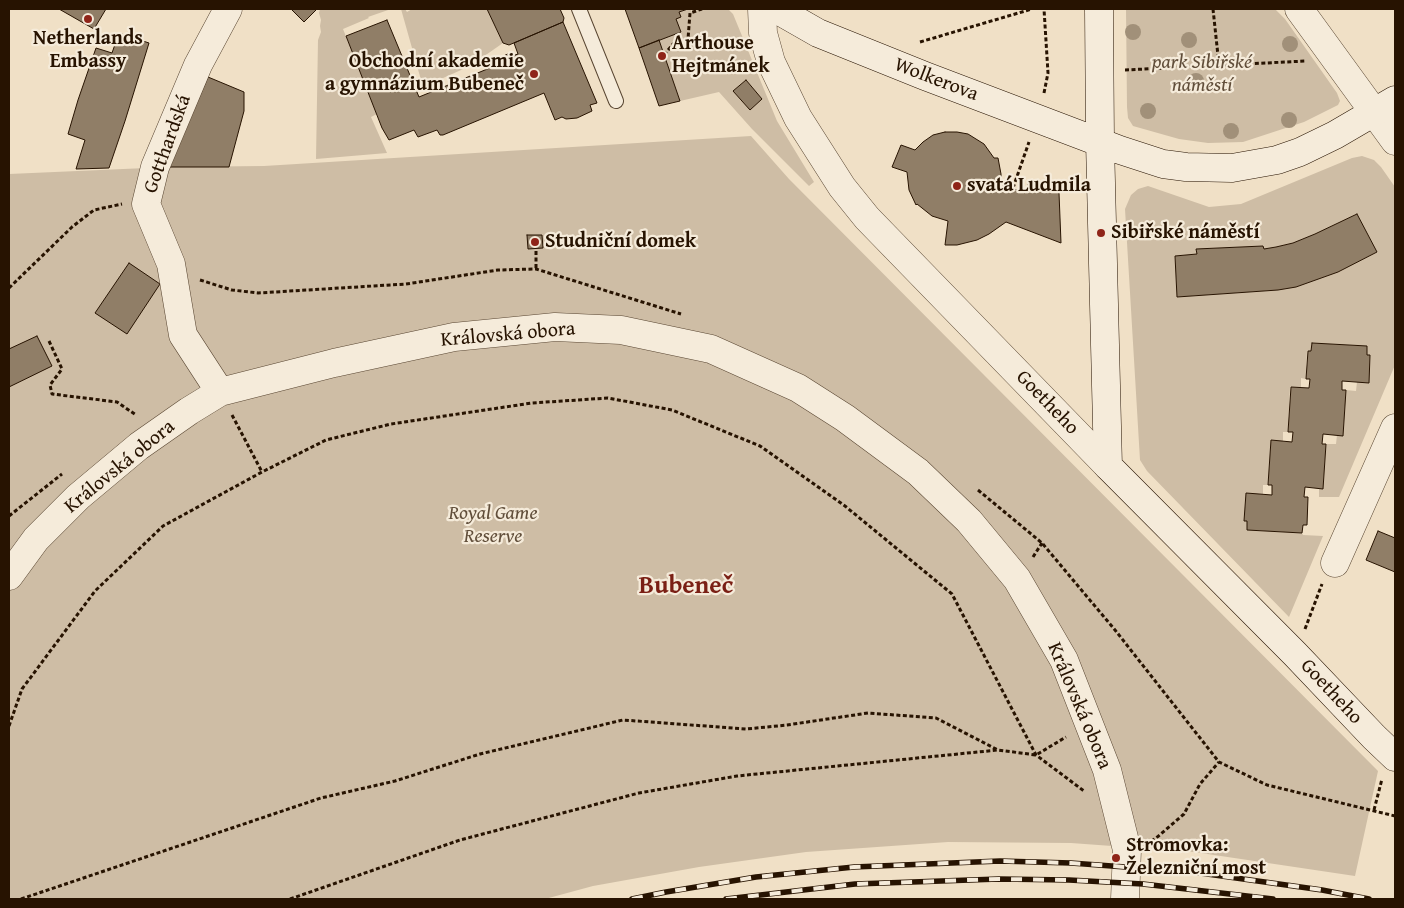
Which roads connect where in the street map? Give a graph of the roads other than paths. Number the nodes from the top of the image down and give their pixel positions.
1 (228, 9) edge
2 (579, 9) edge
3 (762, 9) edge
4 (776, 9) edge
5 (1099, 9) edge
6 (1299, 9) edge
7 (616, 101) dead end
8 (1385, 106) edge
9 (1395, 141) edge
10 (1100, 142) junction
11 (220, 392) junction
12 (1395, 428) edge
13 (1108, 466) junction
14 (1330, 570) road end
15 (9, 576) edge
16 (1389, 765) edge
17 (1125, 899) edge

1 - 11 street, Gotthardská
2 - 7 lane
3 - 13 street, Goetheho
4 - 10 street, Wolkerova
5 - 10 street
6 - 8 street
8 - 9 street
8 - 10 street
10 - 13 street
11 - 15 street, Královská obora
11 - 17 street, Královská obora
12 - 14 street
13 - 16 street, Goetheho

